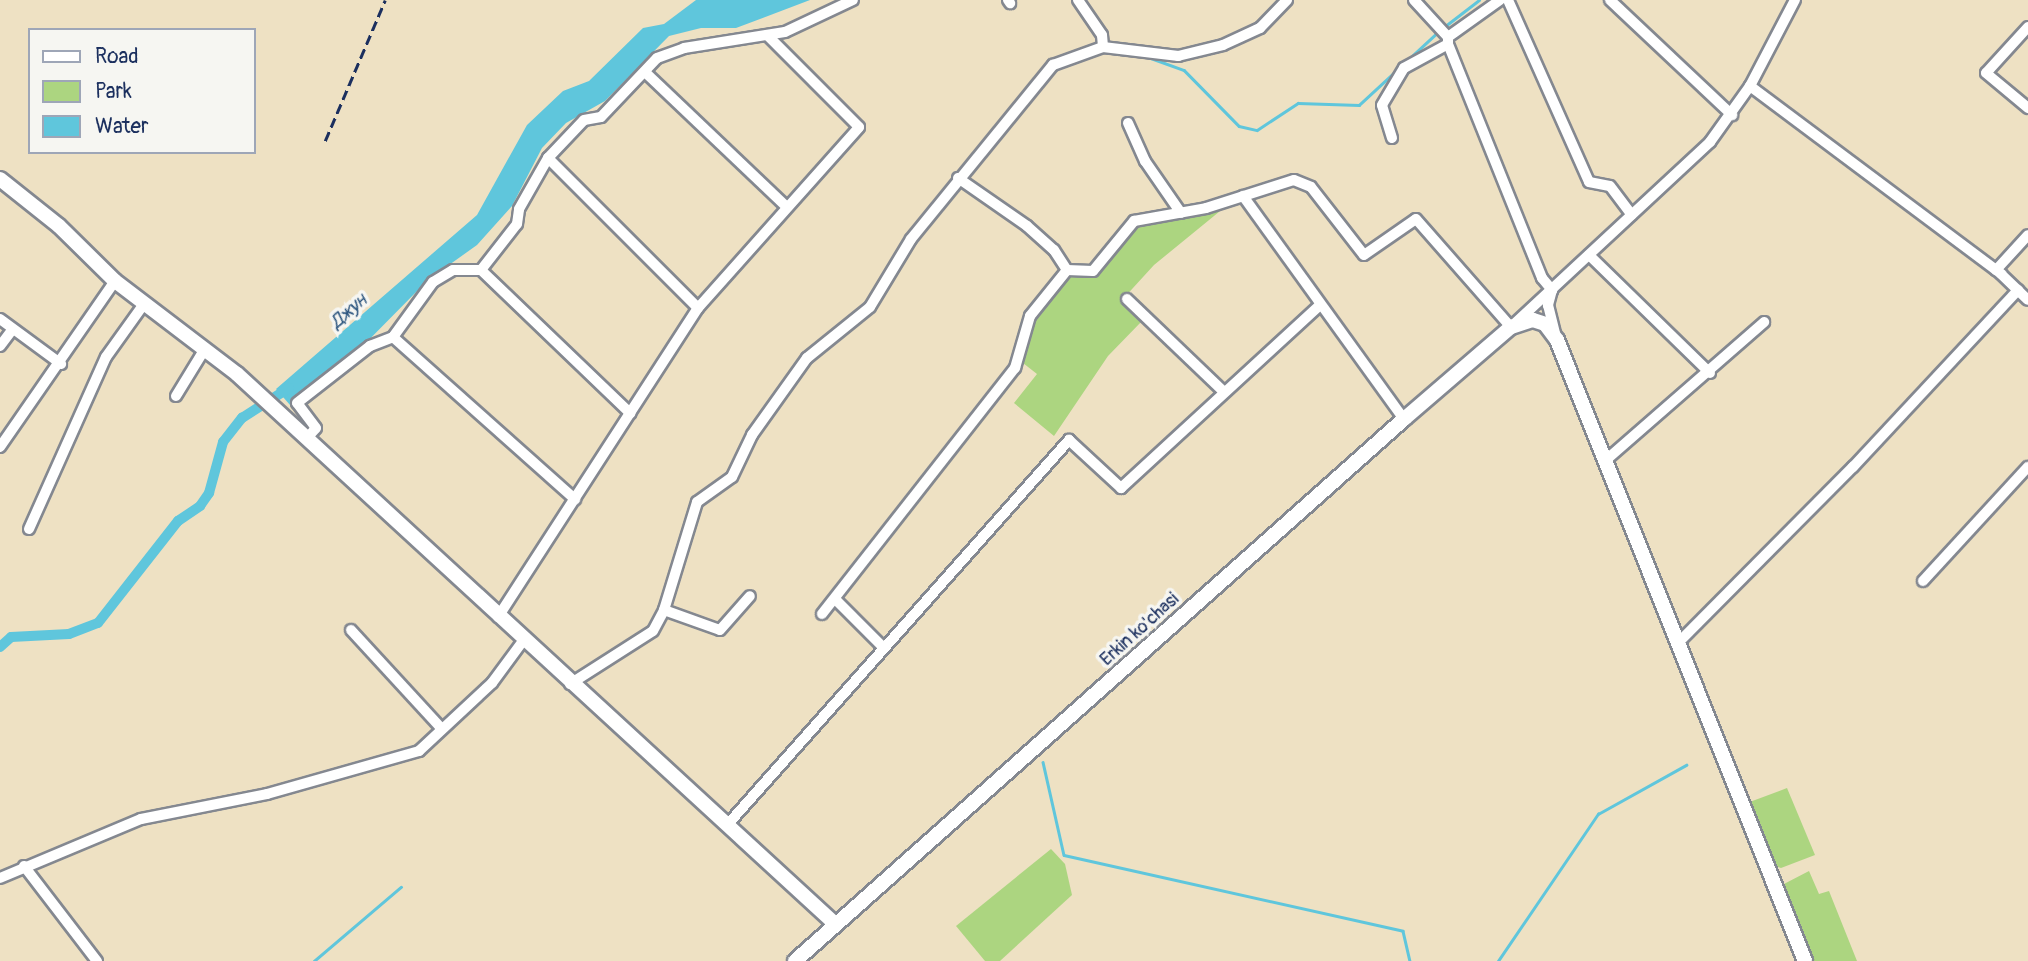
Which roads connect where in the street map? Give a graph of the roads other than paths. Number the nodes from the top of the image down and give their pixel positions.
1 (853, 0) edge
2 (1078, 0) edge
3 (1287, 0) edge
4 (1414, 0) edge
5 (1500, 0) edge
6 (1508, 0) edge
7 (1609, 0) edge
8 (1794, 0) edge
9 (2028, 27) edge
10 (767, 34) junction
11 (1448, 40) junction
12 (1103, 47) junction
13 (645, 72) junction
14 (1750, 86) junction
15 (2028, 108) edge
16 (1732, 115) junction
17 (1128, 124) dead end
18 (1392, 138) dead end
19 (548, 158) junction
20 (958, 178) junction
21 (0, 179) edge
22 (1243, 196) junction
23 (786, 207) junction
24 (1181, 213) junction
25 (1632, 215) junction
26 (2028, 235) edge
27 (1589, 255) junction
28 (481, 270) junction
29 (1067, 270) junction
30 (1996, 270) junction
31 (115, 281) junction
32 (1552, 290) junction
33 (2018, 290) junction
34 (1126, 299) dead end
35 (2028, 300) edge
36 (144, 304) junction
37 (1320, 305) junction
38 (698, 308) junction
39 (0, 319) edge
40 (1764, 322) dead end
41 (1511, 327) junction
42 (13, 329) junction
43 (393, 337) junction
44 (1557, 340) junction
45 (0, 346) edge
46 (202, 352) junction
47 (61, 364) junction
48 (1710, 373) junction
49 (1224, 392) junction
50 (176, 396) dead end
51 (631, 413) junction
52 (1404, 419) junction
53 (307, 438) junction
54 (0, 447) edge
55 (1606, 460) junction
56 (2028, 467) edge
57 (575, 499) junction
58 (29, 529) dead end
59 (1923, 581) dead end
60 (750, 596) dead end
61 (836, 600) junction
62 (664, 610) junction
63 (821, 614) dead end
64 (498, 617) junction
65 (352, 630) dead end
66 (523, 641) junction
67 (1677, 644) junction
68 (883, 647) junction
69 (570, 684) junction
70 (442, 729) junction
71 (728, 824) junction
72 (24, 866) junction
73 (0, 878) edge
74 (834, 923) junction
75 (97, 961) edge
76 (794, 961) edge
77 (1805, 961) edge

1 - 10 street
2 - 12 street
3 - 12 street
4 - 11 street
5 - 11 street
6 - 25 street
7 - 16 street
8 - 14 street
9 - 15 street
10 - 13 street
10 - 23 street
11 - 18 street
11 - 32 street
12 - 20 street
13 - 19 street
13 - 23 street
14 - 16 street
14 - 30 street
16 - 25 street
17 - 24 street
19 - 28 street
19 - 38 street
20 - 29 street
20 - 62 street
21 - 31 main road
22 - 24 street
22 - 37 street
22 - 41 street
23 - 38 street
24 - 29 street
25 - 27 street
26 - 30 street
27 - 32 street
27 - 48 street
28 - 43 street
28 - 51 street
29 - 61 street
30 - 33 street
31 - 36 main road
31 - 47 street
32 - 41 street
32 - 44 street
33 - 35 street
33 - 67 street
34 - 49 street
36 - 46 main road
36 - 58 street
37 - 49 street
37 - 52 street
38 - 51 street
39 - 42 street
40 - 48 street
41 - 44 main road
41 - 52 main road, Erkin ko'chasi
42 - 45 street
42 - 47 street
43 - 53 street
43 - 57 street
44 - 55 main road
46 - 50 street
46 - 53 main road
47 - 54 street
48 - 55 street
49 - 68 street
51 - 57 street
52 - 74 main road, Erkin ko'chasi
53 - 64 main road
55 - 67 main road
56 - 59 street
57 - 64 street
60 - 62 street
61 - 63 street
61 - 68 street
62 - 69 street
64 - 66 main road
65 - 70 street
66 - 69 main road
66 - 70 street
67 - 77 main road
68 - 71 street
69 - 71 main road
70 - 72 street
71 - 74 main road
72 - 73 street
72 - 75 street
74 - 76 main road, Erkin ko'chasi

